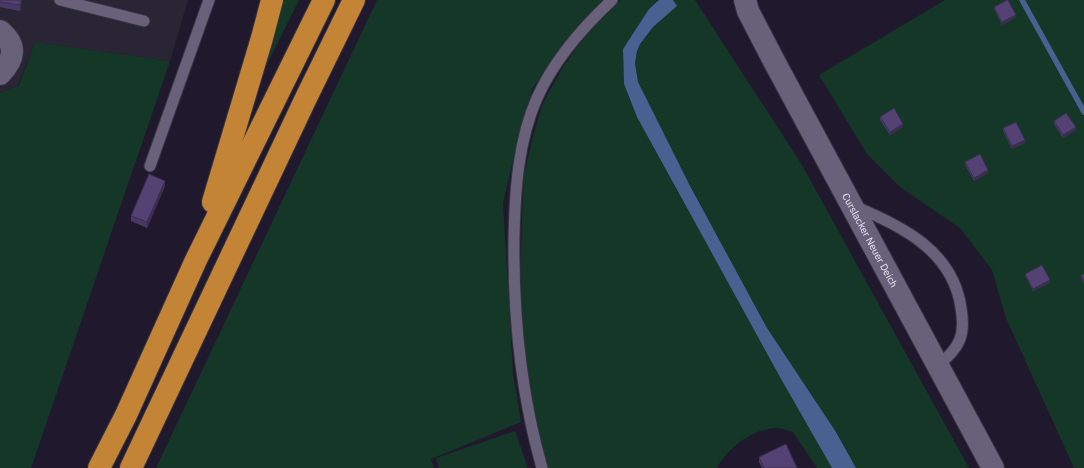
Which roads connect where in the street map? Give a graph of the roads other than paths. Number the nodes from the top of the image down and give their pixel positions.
1 (60, 0) edge
2 (209, 0) edge
3 (272, 0) edge
4 (324, 0) edge
5 (354, 0) edge
6 (612, 0) edge
7 (743, 4) edge
8 (144, 21) dead end
9 (0, 31) edge
10 (0, 74) edge
11 (150, 166) dead end
12 (850, 204) junction
13 (196, 260) junction
14 (937, 366) junction
15 (99, 468) edge
16 (132, 468) edge
17 (542, 468) edge
18 (993, 468) edge

1 - 8 lane
2 - 11 lane
3 - 13 highway
4 - 13 highway
5 - 16 highway
6 - 17 lane
7 - 12 street, Curslacker Neuer Deich
9 - 10 street
12 - 14 street, Curslacker Neuer Deich
12 - 14 lane
13 - 15 highway
14 - 18 street, Curslacker Neuer Deich

